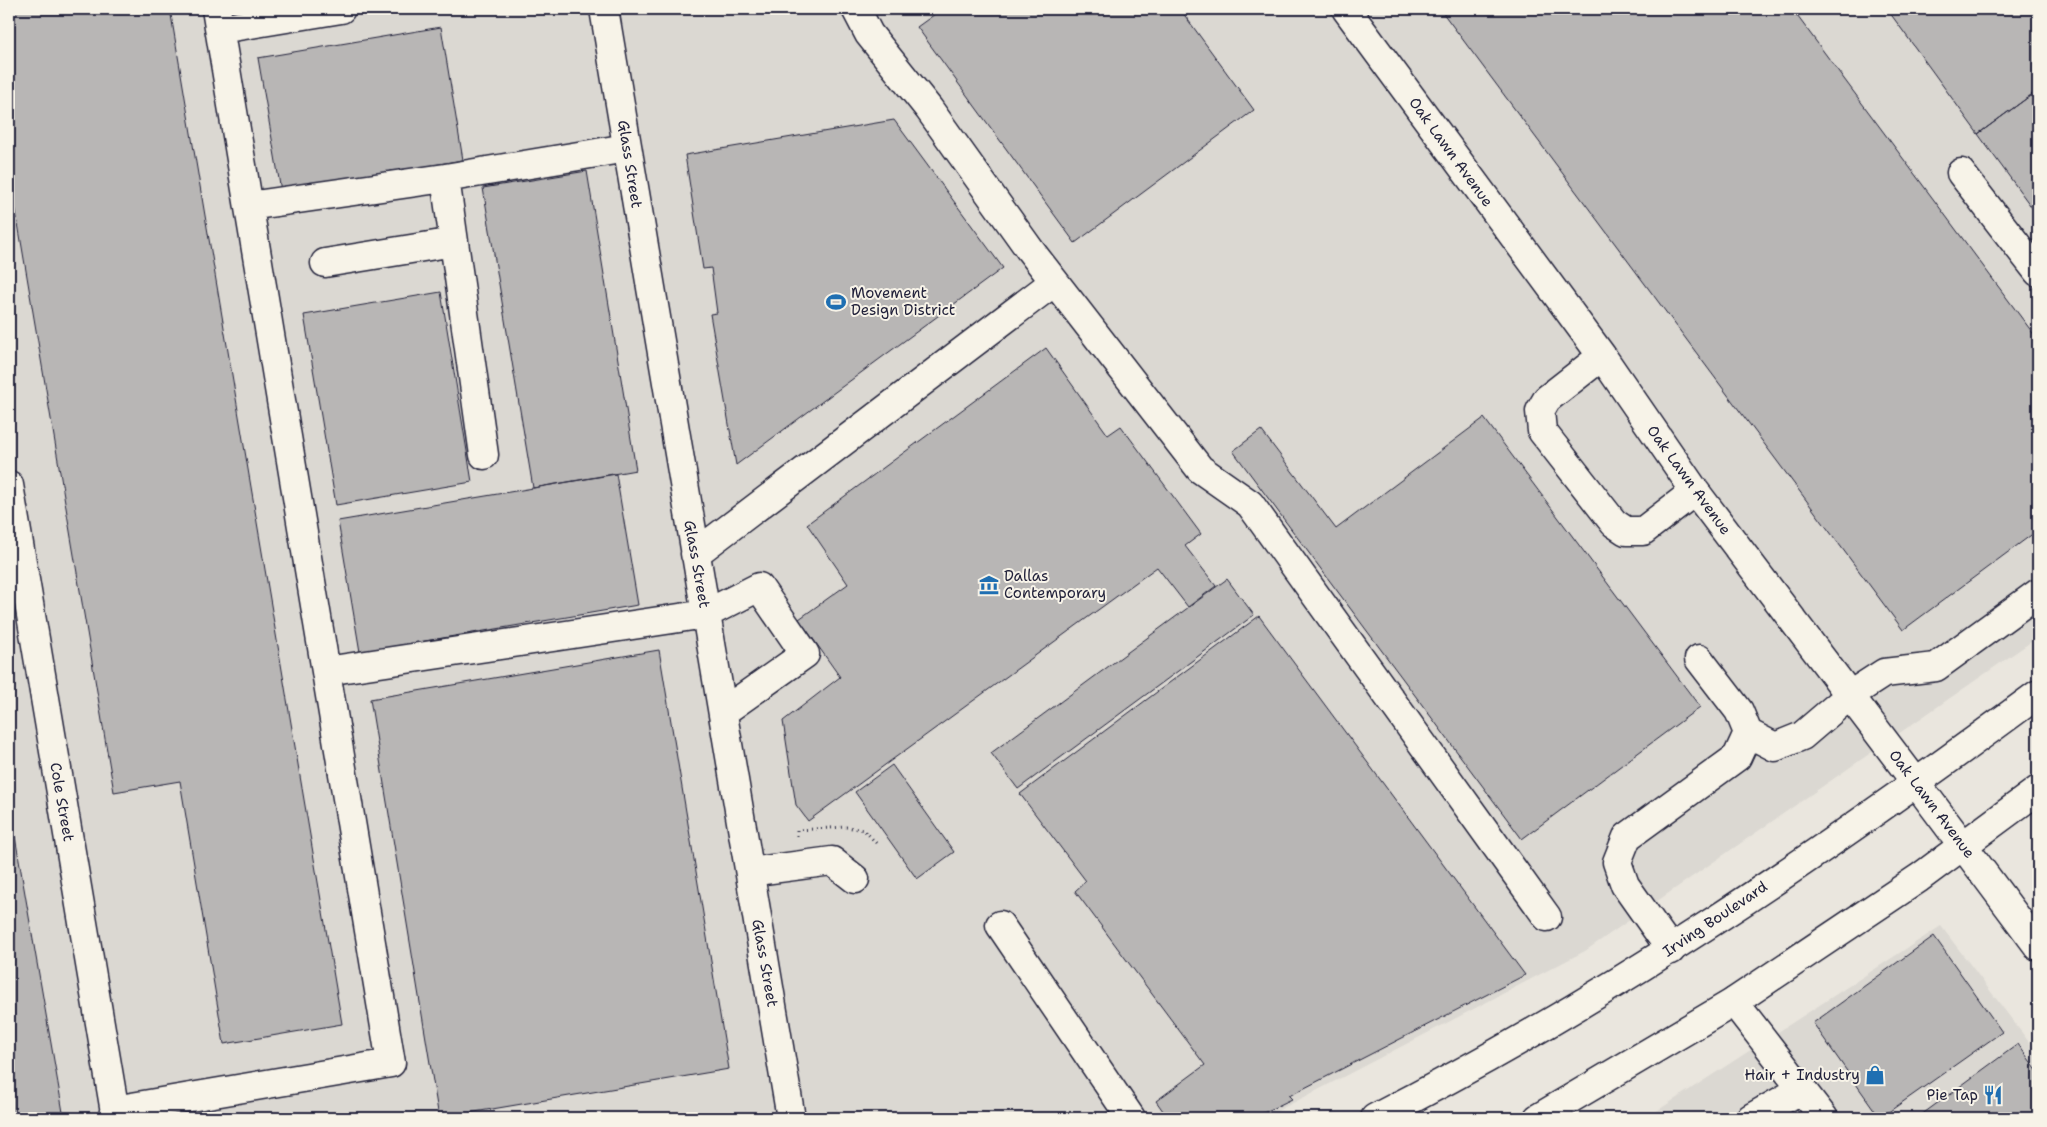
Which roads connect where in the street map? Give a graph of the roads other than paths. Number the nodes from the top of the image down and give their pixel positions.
1 (342, 9) edge
2 (604, 9) edge
3 (856, 9) edge
4 (1346, 9) edge
5 (218, 19) edge
6 (627, 148) junction
7 (1961, 173) dead end
8 (445, 178) junction
9 (249, 206) junction
10 (454, 242) junction
11 (325, 263) dead end
12 (2038, 272) edge
13 (1054, 282) junction
14 (1602, 356) junction
15 (484, 455) dead end
16 (9, 485) edge
17 (1695, 491) junction
18 (695, 554) junction
19 (2038, 593) edge
20 (706, 614) junction
21 (1699, 659) dead end
22 (326, 671) junction
23 (2038, 694) edge
24 (1850, 696) junction
25 (723, 712) junction
26 (1748, 733) junction
27 (1917, 784) junction
28 (2038, 790) edge
29 (1964, 846) junction
30 (750, 872) junction
31 (855, 879) dead end
32 (1547, 917) dead end
33 (1000, 925) dead end
34 (2038, 946) edge
35 (1671, 950) junction
36 (1734, 1002) junction
37 (1802, 1089) junction
38 (115, 1114) edge
39 (792, 1118) edge
40 (1131, 1118) edge
41 (1376, 1118) edge
42 (1538, 1118) edge
43 (1750, 1118) edge
44 (1824, 1118) edge

1 - 5 street
2 - 6 street, Glass Street
3 - 13 street
4 - 14 street, Oak Lawn Avenue
5 - 9 street
6 - 8 street
6 - 18 street, Glass Street
7 - 12 street
8 - 9 street
8 - 10 street
9 - 22 street
10 - 11 street
10 - 15 street
13 - 18 street
13 - 32 street
14 - 17 street, Oak Lawn Avenue
14 - 17 street
16 - 38 street, Cole Street
17 - 24 street, Oak Lawn Avenue
18 - 20 street, Glass Street
19 - 24 street
20 - 22 street
20 - 25 street, Glass Street
20 - 25 street
21 - 26 street
22 - 38 street
23 - 27 street, Irving Boulevard
24 - 26 street
24 - 27 street, Oak Lawn Avenue
25 - 30 street, Glass Street
26 - 35 street
27 - 29 street, Oak Lawn Avenue
27 - 35 street, Irving Boulevard
28 - 29 street
29 - 34 street, Oak Lawn Avenue
29 - 36 street
30 - 31 street
30 - 39 street, Glass Street
33 - 40 street
35 - 41 street, Irving Boulevard
36 - 37 street
36 - 42 street
37 - 43 street
37 - 44 street

